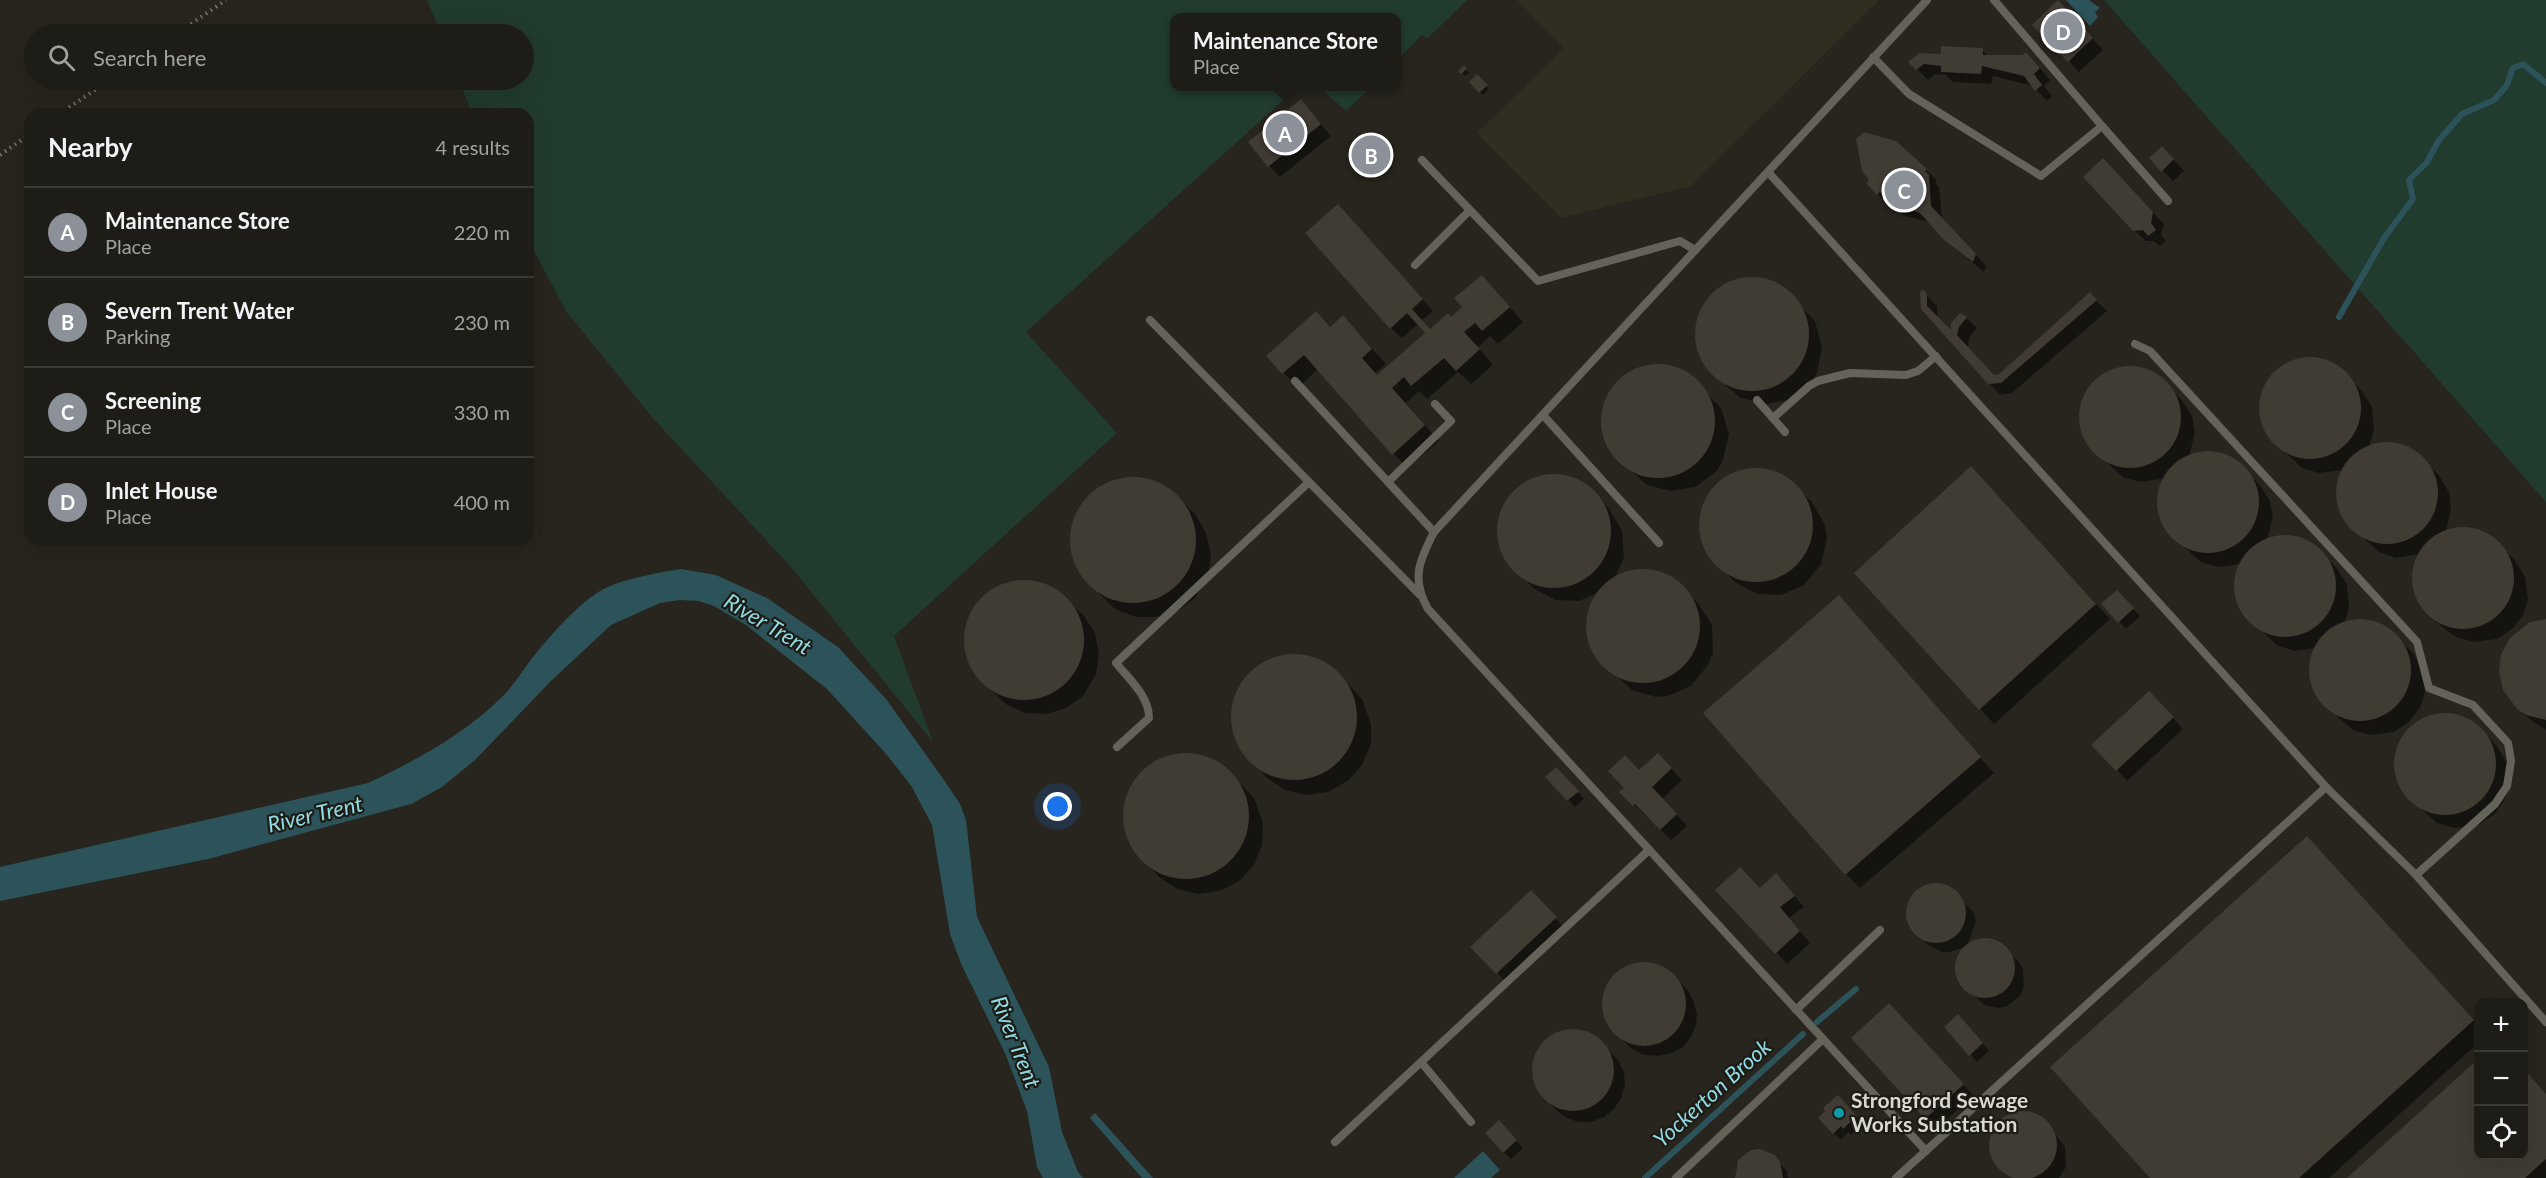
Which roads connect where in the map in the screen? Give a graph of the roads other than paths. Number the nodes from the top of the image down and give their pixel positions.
1 (1927, 0) edge
2 (1994, 0) edge
3 (1873, 57) junction
4 (2102, 126) junction
5 (1422, 160) dead end
6 (1768, 172) junction
7 (2168, 201) dead end
8 (1470, 210) junction
9 (1695, 250) junction
10 (1415, 265) dead end
11 (1150, 320) dead end
12 (2135, 344) dead end
13 (1936, 357) junction
14 (1295, 381) dead end
15 (1757, 400) dead end
16 (1436, 404) dead end
17 (1543, 415) junction
18 (1773, 418) junction
19 (1785, 432) dead end
20 (1309, 482) junction
21 (1388, 482) junction
22 (1434, 532) junction
23 (1659, 543) dead end
24 (1420, 595) junction
25 (1117, 747) dead end
26 (2326, 787) junction
27 (1649, 850) junction
28 (2416, 875) junction
29 (1880, 930) dead end
30 (1796, 1010) junction
31 (2546, 1022) edge
32 (1823, 1039) junction
33 (1421, 1062) junction
34 (1471, 1122) dead end
35 (1335, 1142) dead end
36 (1926, 1151) junction
37 (1676, 1178) edge
38 (1896, 1178) edge

1 - 3 lane
2 - 4 lane
3 - 4 lane
3 - 6 lane
4 - 7 lane
5 - 8 lane
6 - 9 lane
6 - 13 lane
8 - 9 lane
8 - 10 lane
9 - 17 lane
11 - 20 lane
12 - 28 lane
13 - 18 lane
13 - 26 lane
14 - 21 lane
15 - 18 lane
16 - 21 lane
17 - 22 lane
17 - 23 lane
18 - 19 lane
20 - 24 lane
20 - 25 lane
21 - 22 lane
22 - 24 lane
24 - 27 lane
26 - 28 lane
26 - 36 lane
27 - 30 lane
27 - 33 lane
28 - 31 lane
29 - 30 lane
30 - 32 lane
32 - 36 lane
32 - 37 lane
33 - 34 lane
33 - 35 lane
36 - 38 lane

